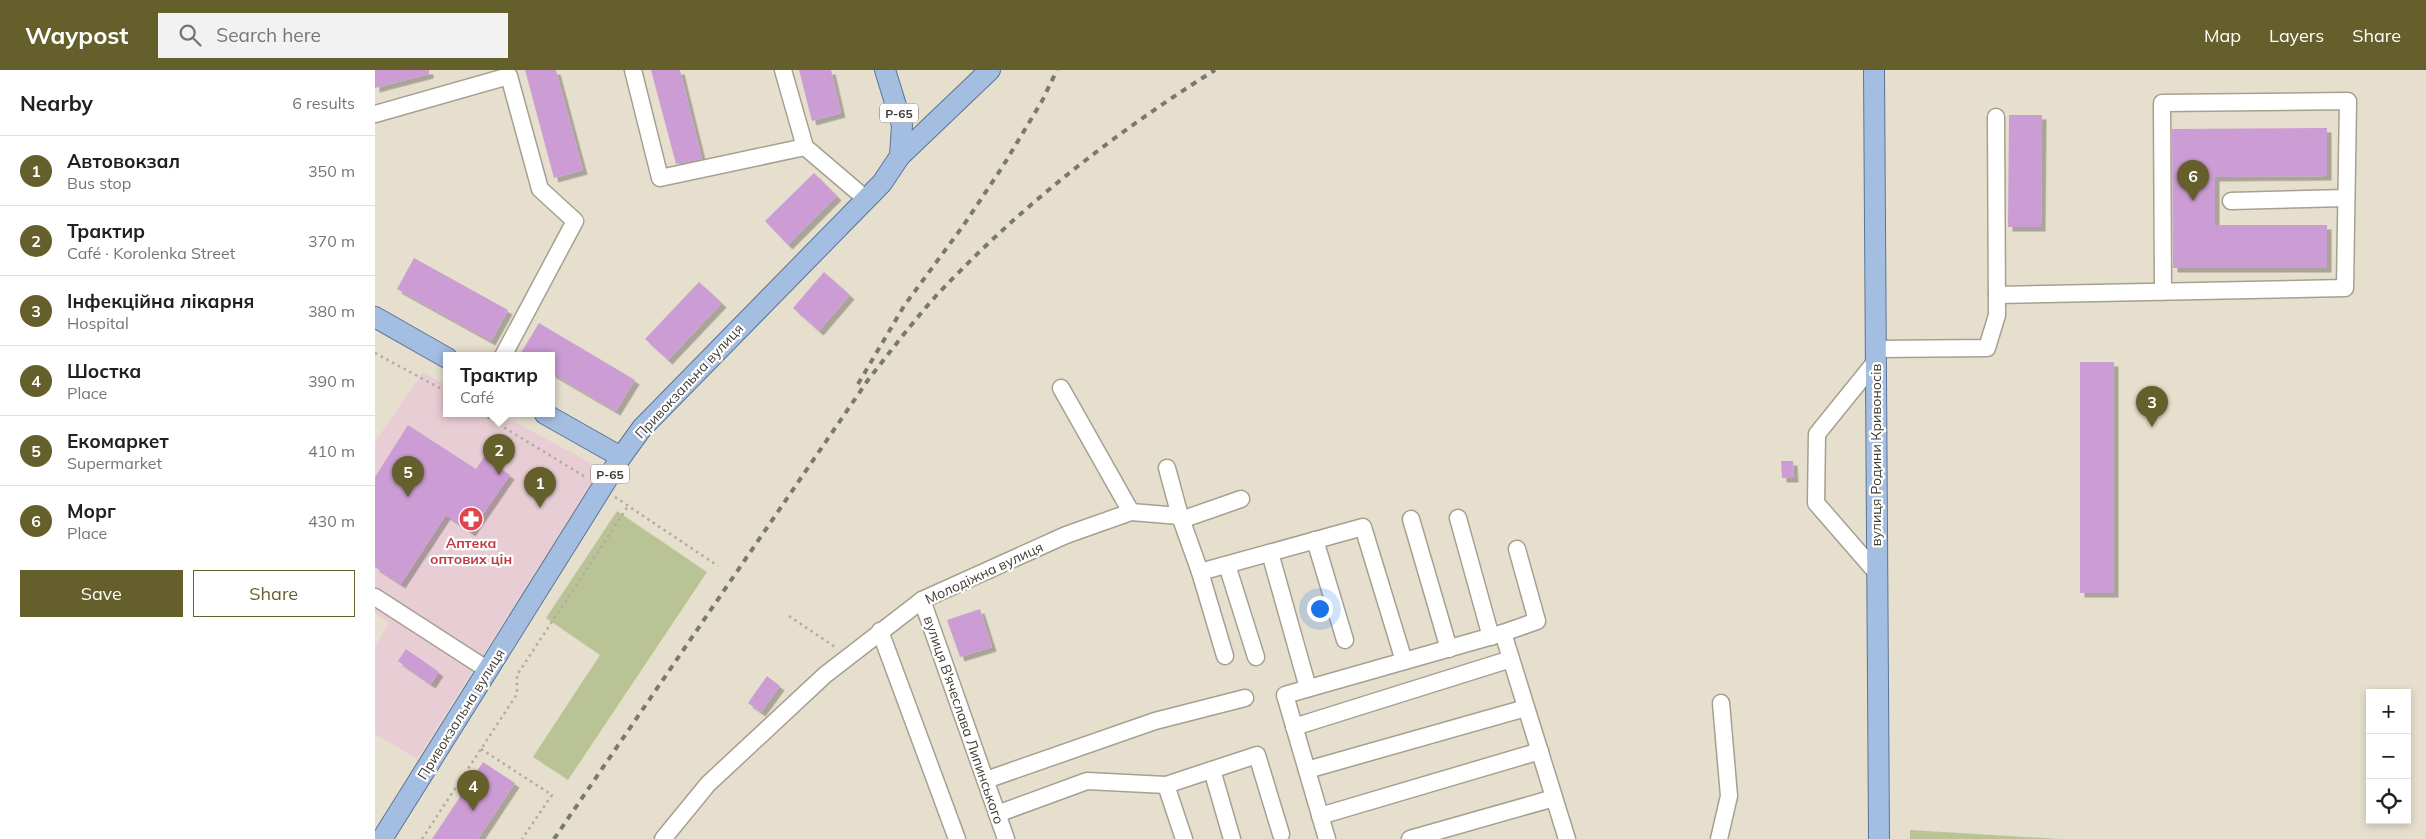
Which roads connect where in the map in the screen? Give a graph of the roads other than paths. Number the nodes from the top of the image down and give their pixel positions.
1 (633, 70) edge
2 (783, 70) edge
3 (885, 70) edge
4 (990, 70) edge
5 (1874, 70) edge
6 (375, 114) edge
7 (1996, 117) dead end
8 (805, 147) junction
9 (900, 156) junction
10 (866, 198) junction
11 (2346, 198) junction
12 (2231, 200) dead end
13 (2163, 292) junction
14 (1997, 295) junction
15 (375, 317) edge
16 (505, 352) edge
17 (1876, 355) junction
18 (443, 356) edge
19 (1061, 388) dead end
20 (550, 417) edge
21 (621, 457) junction
22 (1167, 468) dead end
23 (1241, 499) dead end
24 (1131, 512) junction
25 (1181, 518) junction
26 (1458, 518) dead end
27 (1411, 519) dead end
28 (1315, 540) junction
29 (1517, 549) dead end
30 (1269, 553) junction
31 (1227, 564) junction
32 (1200, 572) junction
33 (1877, 572) junction
34 (375, 597) edge
35 (922, 600) junction
36 (881, 631) junction
37 (1497, 635) junction
38 (1345, 640) dead end
39 (1449, 649) junction
40 (1225, 656) dead end
41 (1256, 657) dead end
42 (1511, 659) junction
43 (1405, 661) junction
44 (488, 670) junction
45 (1307, 688) junction
46 (1245, 698) dead end
47 (1721, 703) dead end
48 (1526, 708) junction
49 (1294, 727) junction
50 (1539, 751) junction
51 (1212, 770) junction
52 (1307, 770) junction
53 (986, 780) junction
54 (1166, 785) junction
55 (1554, 798) junction
56 (997, 814) junction
57 (1320, 816) junction
58 (1281, 834) dead end
59 (382, 839) edge
60 (663, 839) edge
61 (957, 839) edge
62 (1006, 839) edge
63 (1184, 839) edge
64 (1232, 839) edge
65 (1327, 839) edge
66 (1410, 839) edge
67 (1566, 839) edge
68 (1719, 839) edge
69 (1879, 839) edge

1 - 8 street
2 - 8 street
3 - 9 main road, Р-65
4 - 9 main road, Привокзальна вулиця
5 - 17 main road, вулиця Родини Кривоносів
6 - 16 street
7 - 14 street
8 - 10 street
9 - 10 main road, Привокзальна вулиця / Р-65
10 - 21 main road, Привокзальна вулиця / Р-65
11 - 12 street
11 - 13 street
11 - 13 street
13 - 14 street
14 - 17 street
15 - 18 main road
17 - 33 main road, вулиця Родини Кривоносів
17 - 33 street
19 - 24 street
20 - 21 main road
21 - 44 main road, Привокзальна вулиця / Р-65
22 - 25 street
23 - 25 street
24 - 25 street
24 - 35 street, Молодіжна вулиця
25 - 32 street
26 - 37 street
27 - 39 street
28 - 30 street
28 - 38 street
28 - 43 street
29 - 37 street
30 - 31 street
30 - 45 street
31 - 32 street
31 - 41 street
32 - 40 street
33 - 69 main road, вулиця Родини Кривоносів
34 - 44 street
35 - 36 street, Молодіжна вулиця
35 - 53 street, вулиця В'ячеслава Липинського
36 - 60 street, Молодіжна вулиця
36 - 61 street
37 - 39 street
37 - 42 street
39 - 43 street
42 - 48 street
42 - 49 street
43 - 45 street
44 - 59 main road, Привокзальна вулиця / Р-65
45 - 49 street
46 - 53 street
47 - 68 street
48 - 50 street
48 - 52 street
49 - 52 street
50 - 55 street
50 - 57 street
51 - 54 street
51 - 58 street
51 - 64 street
52 - 57 street
53 - 56 street, вулиця В'ячеслава Липинського
54 - 56 street
54 - 63 street
55 - 66 street
55 - 67 street
56 - 62 street, вулиця В'ячеслава Липинського
57 - 65 street

